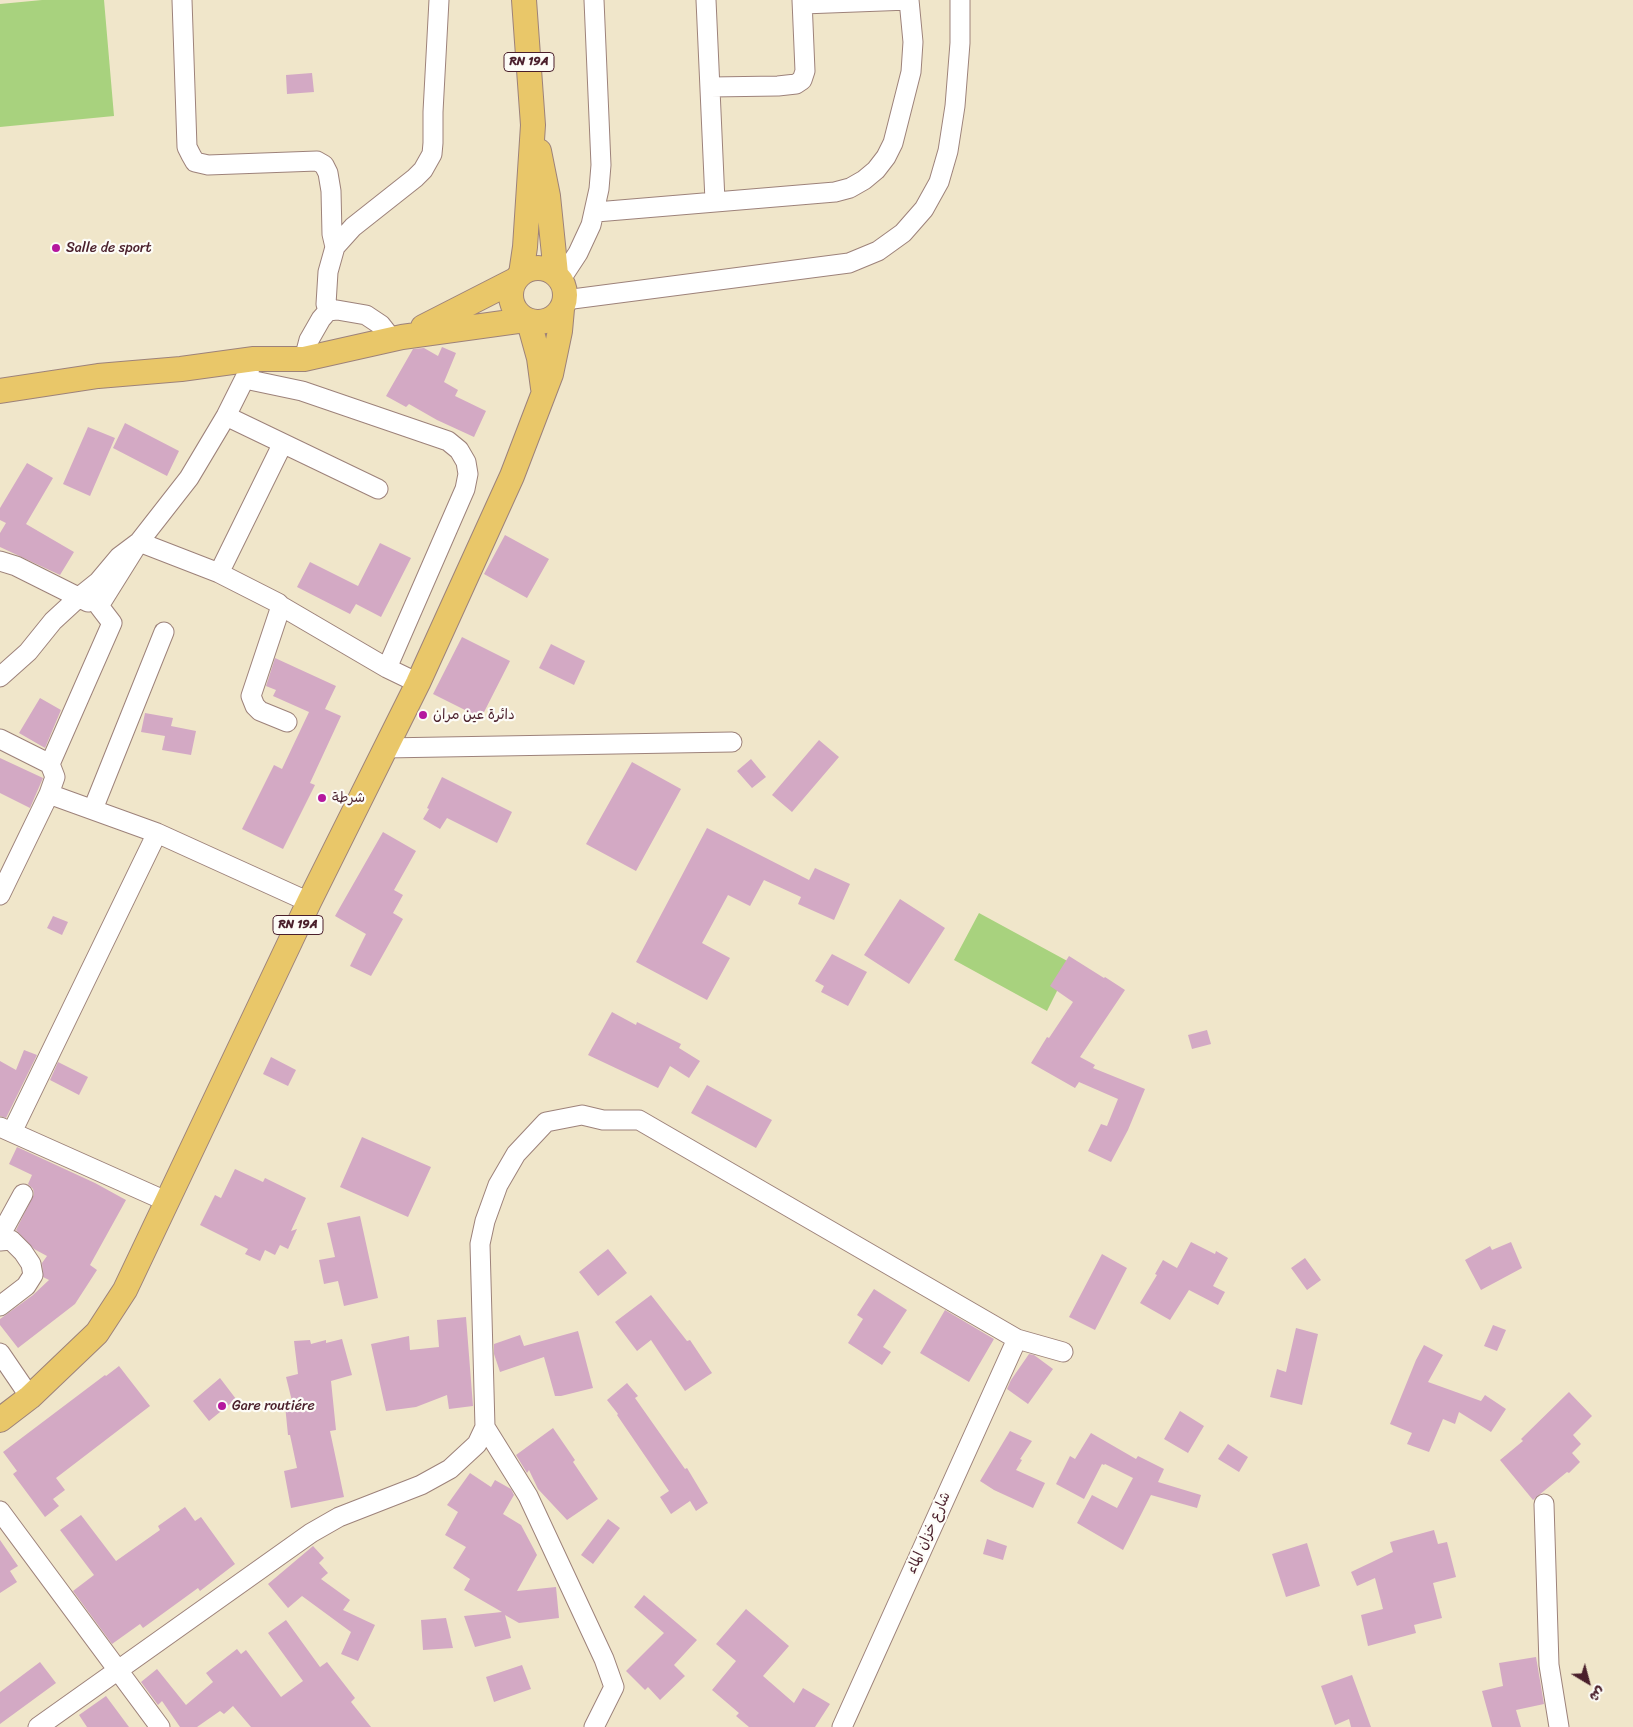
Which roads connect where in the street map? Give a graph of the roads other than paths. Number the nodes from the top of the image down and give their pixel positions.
1 (182, 0) edge
2 (439, 0) edge
3 (524, 0) edge
4 (594, 0) edge
5 (706, 0) edge
6 (909, 0) edge
7 (960, 0) edge
8 (802, 2) edge
9 (711, 87) junction
10 (533, 125) junction
11 (715, 201) junction
12 (596, 212) junction
13 (335, 247) junction
14 (518, 277) junction
15 (561, 290) junction
16 (328, 311) junction
17 (527, 321) junction
18 (397, 338) junction
19 (304, 359) junction
20 (249, 369) junction
21 (0, 391) edge
22 (544, 394) junction
23 (226, 416) junction
24 (282, 444) junction
25 (378, 489) dead end
26 (139, 542) junction
27 (0, 561) edge
28 (219, 573) junction
29 (78, 598) junction
30 (98, 606) junction
31 (281, 606) junction
32 (164, 632) dead end
33 (387, 668) junction
34 (0, 677) edge
35 (418, 684) junction
36 (287, 722) dead end
37 (0, 739) edge
38 (732, 742) dead end
39 (385, 748) junction
40 (50, 764) junction
41 (49, 794) junction
42 (93, 809) junction
43 (157, 833) junction
44 (0, 895) edge
45 (309, 902) junction
46 (6, 1130) edge
47 (23, 1194) dead end
48 (168, 1202) junction
49 (0, 1236) edge
50 (0, 1241) edge
51 (0, 1306) edge
52 (1017, 1339) junction
53 (1063, 1352) dead end
54 (0, 1353) edge
55 (30, 1397) junction
56 (0, 1420) edge
57 (486, 1427) junction
58 (1544, 1504) dead end
59 (0, 1511) edge
60 (116, 1670) junction
61 (38, 1727) edge
62 (160, 1727) edge
63 (594, 1727) edge
64 (842, 1727) edge
65 (1559, 1727) edge

1 - 13 street
2 - 13 street
3 - 10 main road, RN 19A
4 - 12 street
5 - 9 street
6 - 8 street
6 - 11 street
7 - 15 street
8 - 9 street
9 - 11 street
10 - 14 main road
10 - 15 main road
11 - 12 street
12 - 15 street
13 - 16 street
14 - 15 main road
14 - 17 main road
14 - 18 main road
15 - 17 main road
15 - 22 main road
16 - 18 street
16 - 19 street
17 - 18 main road
17 - 22 main road
18 - 19 main road
19 - 20 main road
20 - 21 main road
20 - 23 street
20 - 33 street
22 - 35 main road, RN 19A
23 - 24 street
23 - 26 street
24 - 25 street
24 - 28 street
26 - 28 street
26 - 29 street
26 - 30 street
27 - 29 street
28 - 31 street
29 - 30 street
29 - 34 street
30 - 40 street
31 - 33 street
31 - 36 street
32 - 42 street
33 - 35 street
35 - 39 main road, RN 19A
37 - 40 street
38 - 39 street
39 - 45 main road, RN 19A
40 - 41 street
41 - 42 street
41 - 44 street
42 - 43 street
43 - 45 street
43 - 46 street
45 - 48 main road, RN 19A
46 - 48 street
47 - 49 street
48 - 55 main road, RN 19A
50 - 51 street
52 - 53 street
52 - 57 street
52 - 64 street, شارع خزان الماء
54 - 55 street
55 - 56 main road, RN 19A
57 - 60 street
57 - 63 street
58 - 65 street
59 - 60 street
60 - 61 street
60 - 62 street

